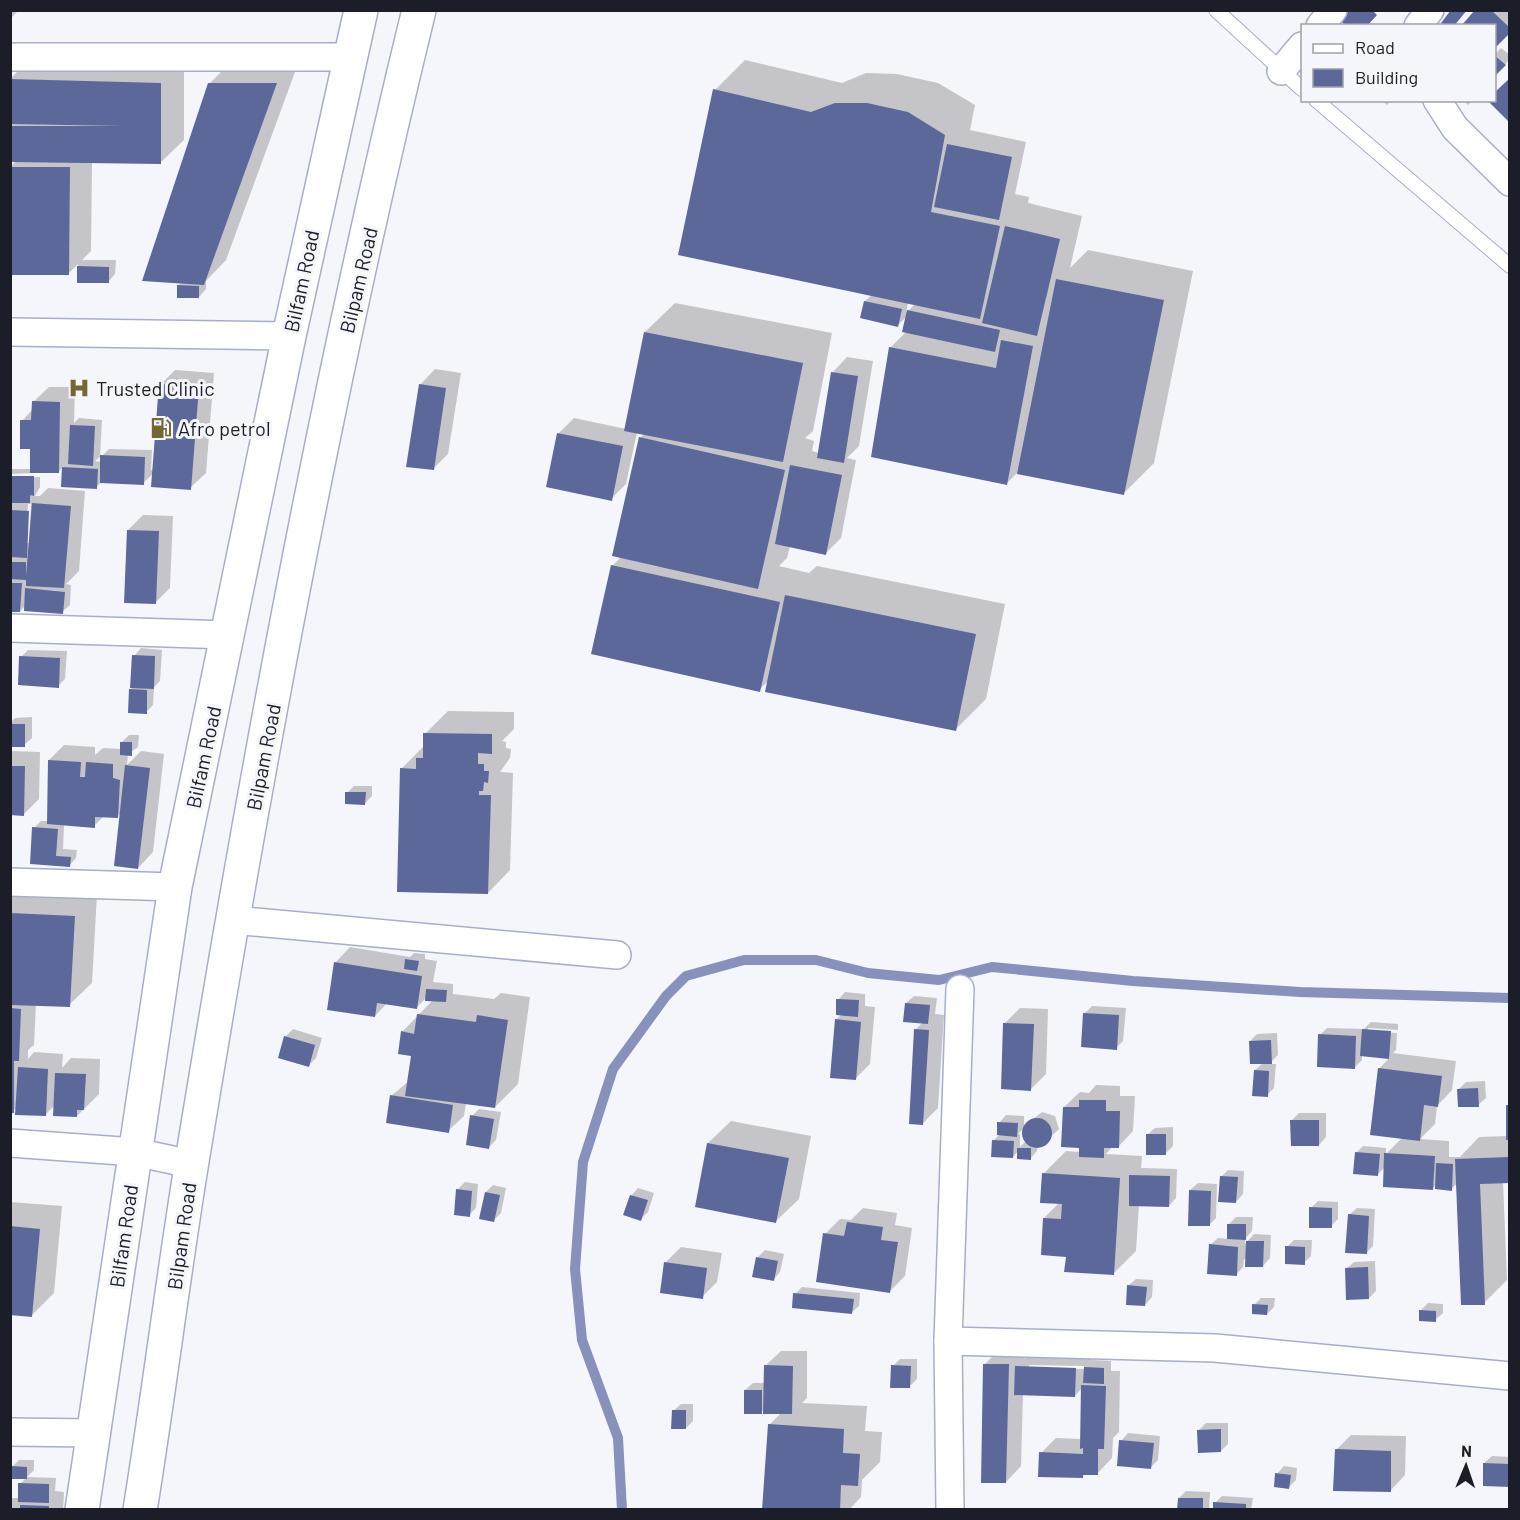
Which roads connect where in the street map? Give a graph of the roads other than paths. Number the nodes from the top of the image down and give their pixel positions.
1 (362, 10) edge
2 (419, 10) edge
3 (1215, 10) edge
4 (1333, 10) edge
5 (1430, 10) edge
6 (1322, 24) edge
7 (1420, 24) edge
8 (1301, 47) edge
9 (10, 57) edge
10 (349, 57) junction
11 (1281, 71) junction
12 (1301, 88) edge
13 (1318, 102) edge
14 (1438, 102) edge
15 (1509, 182) edge
16 (1509, 266) edge
17 (10, 332) edge
18 (289, 336) junction
19 (10, 628) edge
20 (229, 635) junction
21 (10, 882) edge
22 (175, 887) junction
23 (233, 920) junction
24 (617, 955) dead end
25 (960, 989) dead end
26 (10, 1143) edge
27 (135, 1152) junction
28 (191, 1164) junction
29 (948, 1341) junction
30 (1509, 1376) edge
31 (10, 1432) edge
32 (93, 1433) junction
33 (82, 1509) edge
34 (140, 1509) edge
35 (950, 1509) edge

1 - 10 main road, Bilfam Road
2 - 23 main road, Bilpam Road
3 - 11 lane
4 - 6 street
5 - 7 street
8 - 11 street
9 - 10 street
10 - 18 main road, Bilfam Road
11 - 12 lane
13 - 16 lane
14 - 15 street
17 - 18 street
18 - 20 main road, Bilfam Road
19 - 20 street
20 - 22 main road, Bilfam Road
21 - 22 street
22 - 27 main road, Bilfam Road
23 - 24 street
23 - 28 main road, Bilpam Road
25 - 29 street
26 - 27 street
27 - 28 street
27 - 32 main road, Bilfam Road
28 - 34 main road, Bilpam Road
29 - 30 street
29 - 35 street
31 - 32 street
32 - 33 main road, Bilfam Road

